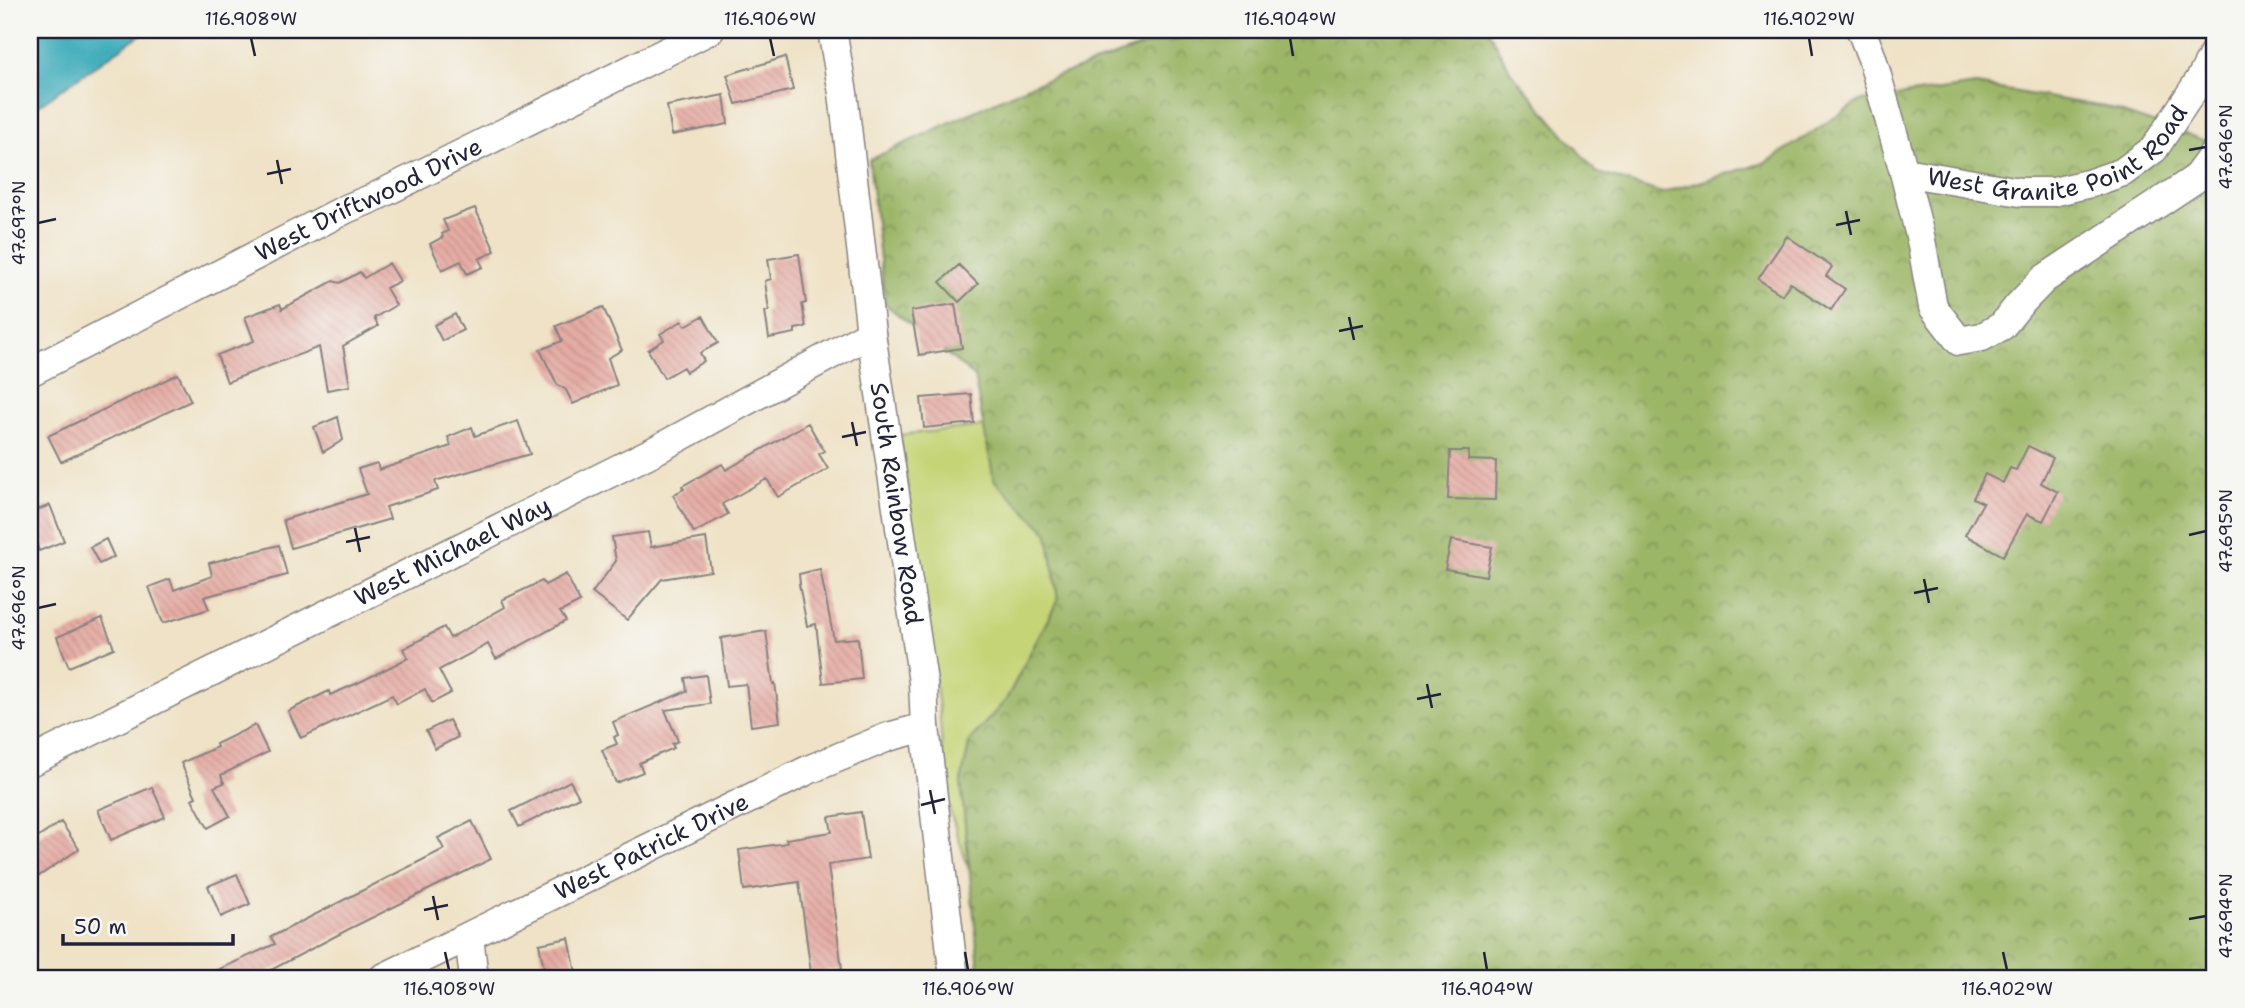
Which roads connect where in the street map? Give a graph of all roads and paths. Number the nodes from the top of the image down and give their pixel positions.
1 (710, 30) edge
2 (832, 30) edge
3 (1861, 30) edge
4 (2215, 51) edge
5 (2215, 152) edge
6 (1904, 172) junction
7 (871, 332) junction
8 (30, 372) edge
9 (925, 727) junction
10 (30, 762) edge
11 (469, 937) junction
12 (383, 978) edge
13 (474, 978) edge
14 (954, 978) edge

1 - 8 street, West Driftwood Drive
2 - 7 street, South Rainbow Road
3 - 6 street
4 - 6 street, West Granite Point Road
5 - 6 street
7 - 9 street, South Rainbow Road
7 - 10 street, West Michael Way
9 - 11 street, West Patrick Drive
9 - 14 street, South Rainbow Road
11 - 12 street, West Patrick Drive
11 - 13 street

